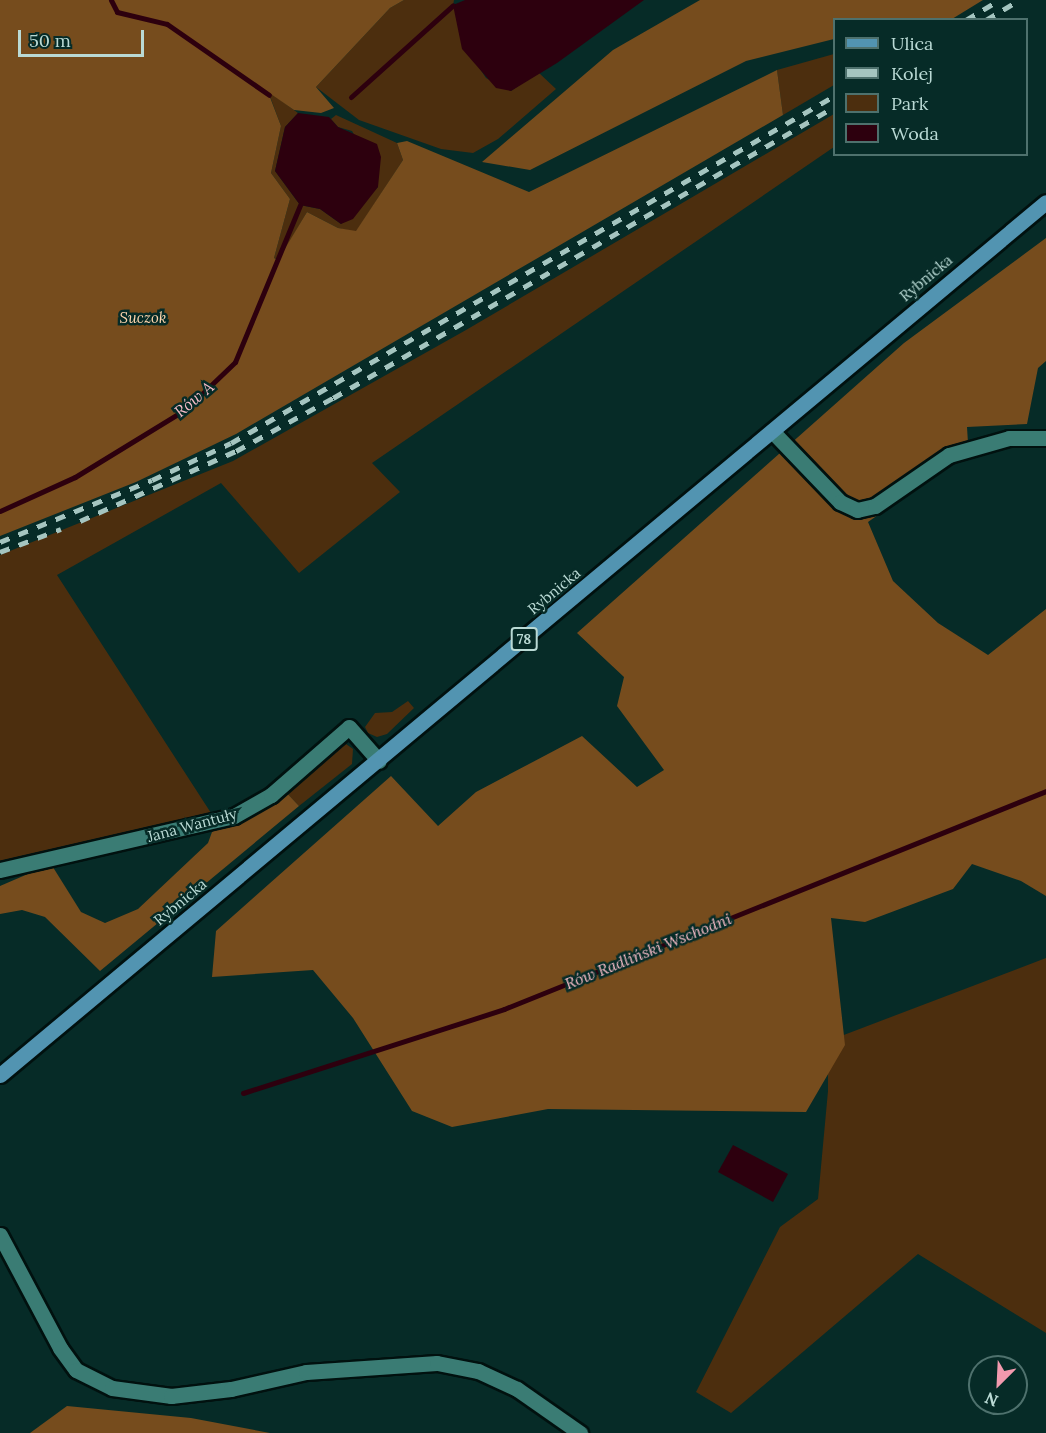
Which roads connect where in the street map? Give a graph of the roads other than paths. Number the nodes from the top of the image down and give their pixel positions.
1 (1046, 202) edge
2 (772, 431) junction
3 (1046, 438) edge
4 (379, 761) junction
5 (0, 870) edge
6 (0, 1075) edge
7 (0, 1235) edge
8 (580, 1433) edge

1 - 2 main road, Rybnicka / 78
2 - 3 street
2 - 4 main road, Rybnicka / 78
4 - 5 street, Jana Wantuły
4 - 6 main road, Rybnicka / 78
7 - 8 street

